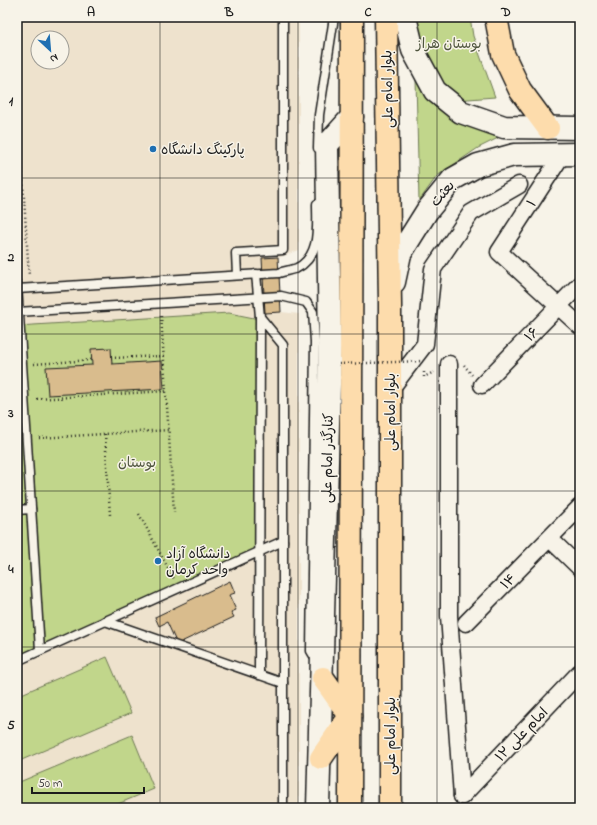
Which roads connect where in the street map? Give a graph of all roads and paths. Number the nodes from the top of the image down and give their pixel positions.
1 (283, 17) edge
2 (334, 17) edge
3 (352, 17) edge
4 (386, 17) edge
5 (405, 17) edge
6 (496, 17) edge
7 (17, 89) edge
8 (352, 116) junction
9 (548, 128) junction
10 (580, 128) edge
11 (571, 154) edge
12 (318, 160) dead end
13 (519, 185) dead end
14 (317, 198) dead end
15 (256, 274) junction
16 (237, 275) junction
17 (29, 276) dead end
18 (17, 283) edge
19 (580, 284) edge
20 (17, 289) edge
21 (258, 298) junction
22 (390, 305) junction
23 (558, 306) junction
24 (18, 312) edge
25 (162, 316) dead end
26 (260, 318) junction
27 (580, 326) edge
28 (164, 356) junction
29 (111, 358) dead end
30 (91, 360) dead end
31 (423, 361) dead end
32 (34, 364) dead end
33 (339, 364) dead end
34 (449, 364) dead end
35 (482, 385) dead end
36 (390, 390) junction
37 (166, 391) junction
38 (36, 399) dead end
39 (169, 430) junction
40 (105, 434) junction
41 (39, 438) dead end
42 (580, 507) edge
43 (31, 509) junction
44 (17, 510) edge
45 (174, 512) dead end
46 (139, 514) dead end
47 (110, 515) dead end
48 (550, 539) junction
49 (283, 542) junction
50 (260, 552) junction
51 (580, 568) edge
52 (179, 588) junction
53 (105, 621) junction
54 (466, 623) dead end
55 (40, 650) junction
56 (17, 660) edge
57 (580, 672) edge
58 (260, 675) junction
59 (322, 678) junction
60 (283, 683) junction
61 (350, 716) junction
62 (321, 758) junction
63 (283, 808) edge
64 (318, 808) edge
65 (350, 808) edge
66 (390, 808) edge

1 - 16 lane
2 - 12 lane
3 - 8 main road
4 - 22 main road, بلوار امام علی
5 - 9 street
6 - 9 main road
7 - 17 path
8 - 59 street, کنارگذر امام علی
8 - 61 main road
9 - 10 street
11 - 22 street, بعثت
11 - 23 street, ۱
13 - 36 street
14 - 15 lane
15 - 16 lane
15 - 21 lane
16 - 20 lane
18 - 20 lane
19 - 23 street, ۱۶
20 - 24 lane
21 - 24 lane
21 - 26 lane
21 - 59 lane
22 - 36 main road, بلوار امام علی
23 - 27 street
23 - 35 street, ۱۶
24 - 43 lane
25 - 28 path
26 - 49 lane
26 - 50 lane
28 - 29 path
28 - 37 path
30 - 32 path
31 - 33 path, bridge
34 - 57 street, امام علی ۱۲
36 - 66 main road, بلوار امام علی
37 - 38 path
37 - 39 path
39 - 40 path
39 - 45 path
40 - 41 path
40 - 47 path
42 - 48 street, ۱۴
43 - 44 lane
43 - 55 lane
46 - 52 path
48 - 51 street
48 - 54 street, ۱۴
49 - 50 lane
49 - 60 lane
50 - 52 lane
50 - 58 lane
52 - 53 lane
53 - 55 lane
53 - 58 lane
55 - 56 lane
58 - 60 lane
59 - 61 main road
59 - 62 street, کنارگذر امام علی
60 - 63 lane
61 - 62 main road
61 - 65 main road
62 - 64 street, کنارگذر امام علی

